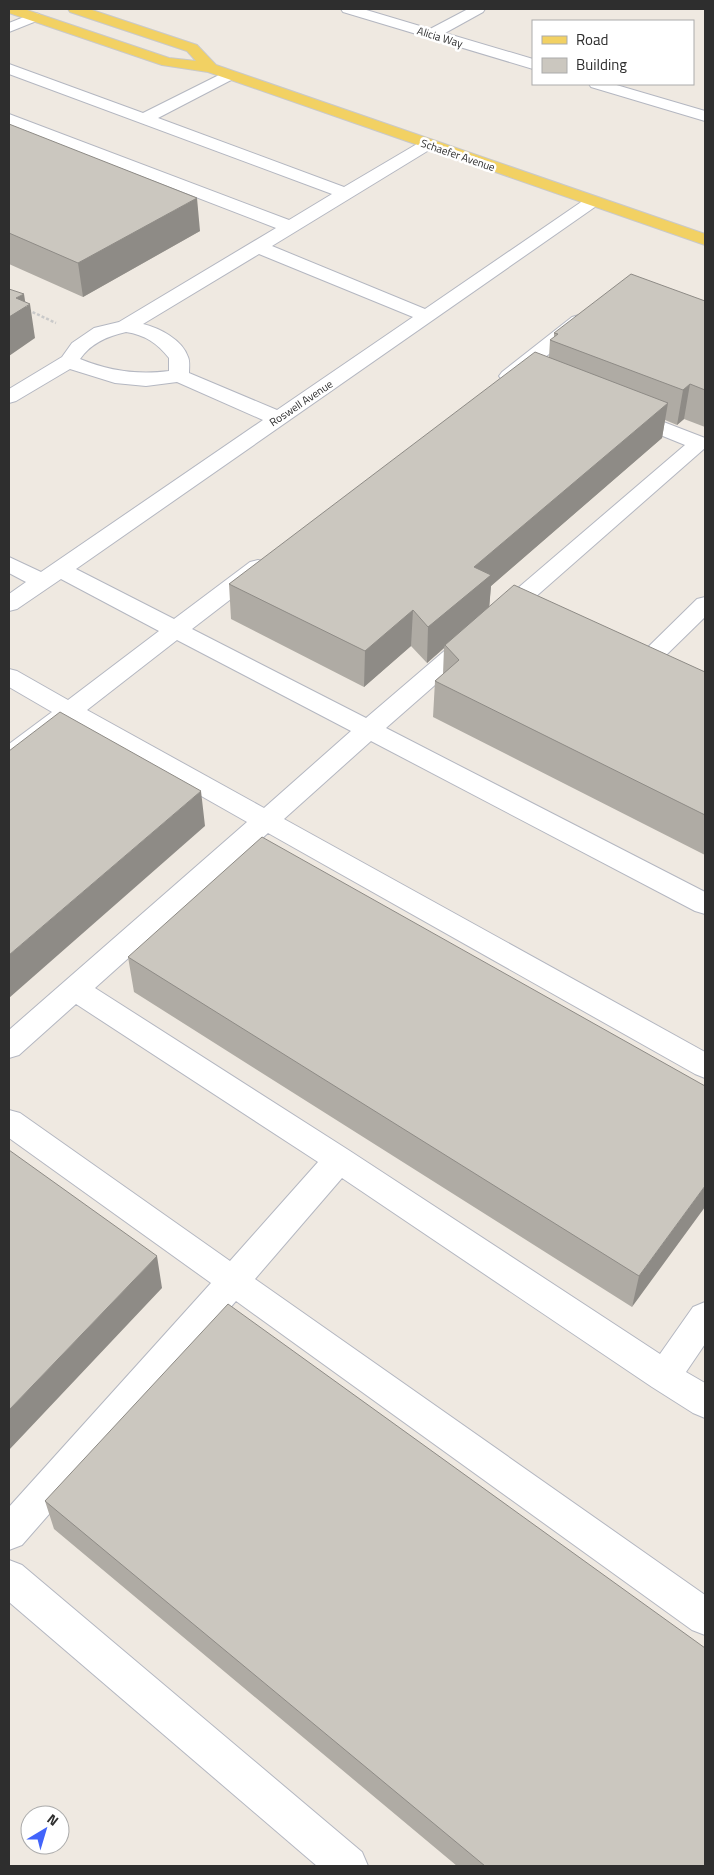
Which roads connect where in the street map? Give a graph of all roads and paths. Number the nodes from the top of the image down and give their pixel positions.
1 (10, 9) edge
2 (75, 9) edge
3 (348, 9) edge
4 (478, 9) edge
5 (34, 17) junction
6 (9, 28) edge
7 (432, 34) junction
8 (532, 64) edge
9 (211, 68) junction
10 (9, 69) edge
11 (230, 75) junction
12 (600, 85) edge
13 (705, 116) edge
14 (9, 119) edge
15 (144, 119) junction
16 (428, 144) junction
17 (345, 194) junction
18 (593, 202) junction
19 (290, 227) junction
20 (705, 240) edge
21 (258, 247) junction
22 (25, 309) edge
23 (593, 310) edge
24 (427, 316) junction
25 (126, 326) junction
26 (91, 339) junction
27 (69, 361) junction
28 (178, 376) junction
29 (492, 389) edge
30 (9, 397) edge
31 (607, 407) edge
32 (278, 418) junction
33 (702, 444) edge
34 (271, 558) edge
35 (9, 564) edge
36 (51, 575) junction
37 (9, 604) edge
38 (705, 604) edge
39 (176, 630) junction
40 (673, 670) edge
41 (9, 677) edge
42 (70, 710) junction
43 (368, 730) junction
44 (9, 757) edge
45 (267, 821) junction
46 (705, 904) edge
47 (75, 989) junction
48 (9, 1047) edge
49 (705, 1066) edge
50 (9, 1122) edge
51 (339, 1160) junction
52 (233, 1281) junction
53 (705, 1317) edge
54 (664, 1376) junction
55 (705, 1402) edge
56 (9, 1534) edge
57 (9, 1578) edge
58 (705, 1616) edge
59 (348, 1866) edge

1 - 5 main road, Schaefer Avenue
2 - 9 main road, Schaefer Avenue
3 - 7 street, Alicia Way
4 - 7 street
5 - 6 street
5 - 9 main road, Schaefer Avenue
7 - 8 street, Alicia Way
9 - 11 main road, Schaefer Avenue
10 - 15 street
11 - 15 street
11 - 16 main road, Schaefer Avenue
12 - 13 street
14 - 19 street
15 - 17 street
16 - 17 street
16 - 18 main road, Schaefer Avenue
17 - 19 street
18 - 20 main road, Schaefer Avenue
18 - 24 street, Roswell Avenue
19 - 21 street
21 - 24 street
21 - 25 street
22 - 26 path
23 - 29 street
24 - 32 street, Roswell Avenue
25 - 26 street
25 - 28 street
26 - 27 street
27 - 28 street
27 - 30 street
28 - 32 street
31 - 33 street
32 - 36 street, Roswell Avenue
33 - 43 street
34 - 39 street
35 - 36 street
36 - 37 street, Roswell Avenue
36 - 39 street
38 - 40 street
39 - 42 street
39 - 43 street
41 - 42 street
42 - 44 street
42 - 45 street
43 - 45 street
43 - 46 street
45 - 47 street
45 - 49 street
47 - 48 street
47 - 51 street
50 - 52 street
51 - 52 street
51 - 54 street
52 - 56 street
52 - 58 street
53 - 54 street
54 - 55 street
57 - 59 street

